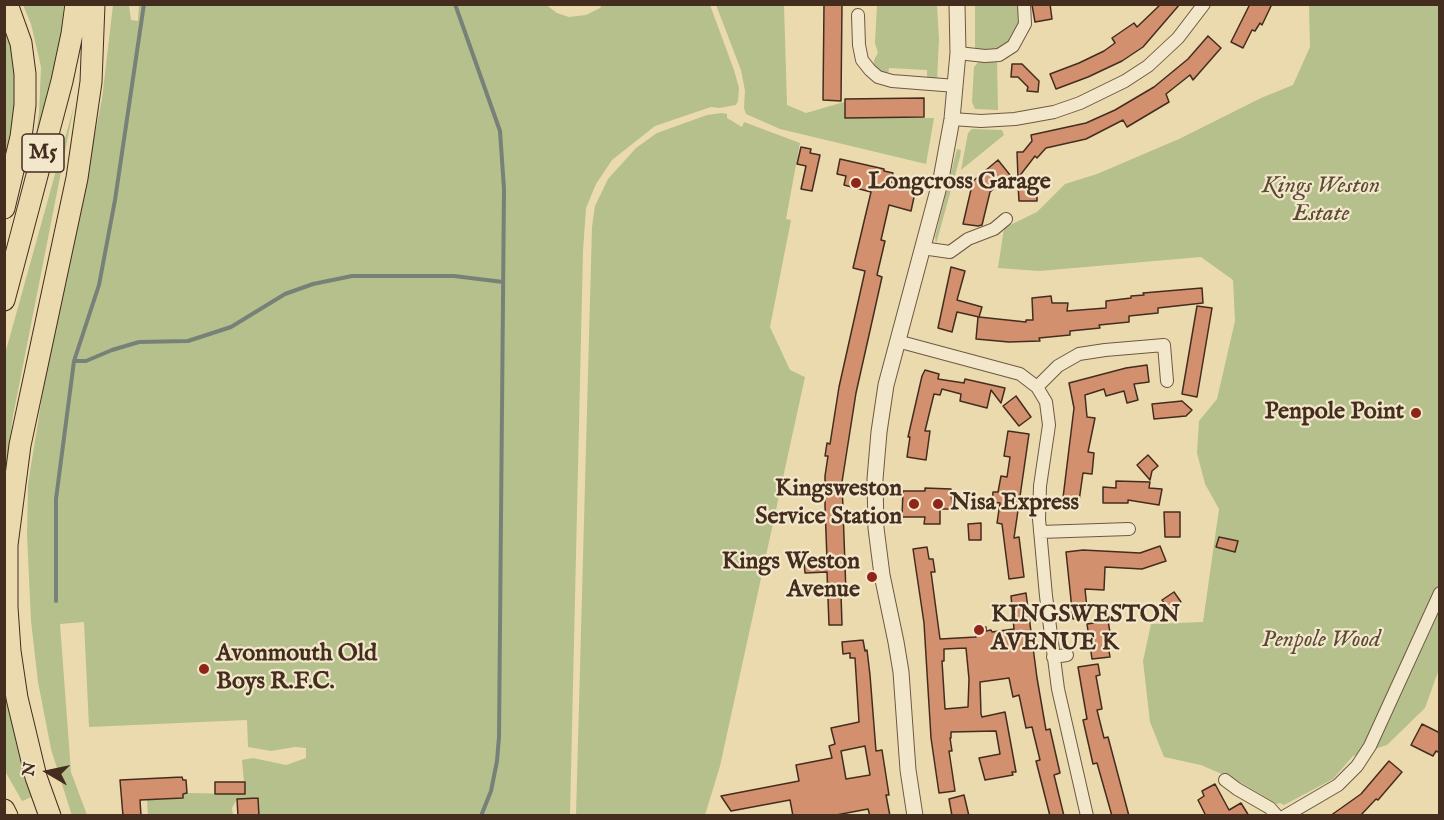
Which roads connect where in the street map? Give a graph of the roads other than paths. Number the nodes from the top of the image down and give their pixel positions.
1 (7, 4) edge
2 (76, 4) edge
3 (94, 4) edge
4 (957, 4) edge
5 (1024, 4) edge
6 (1204, 4) edge
7 (858, 15) dead end
8 (958, 53) junction
9 (956, 86) junction
10 (952, 119) junction
11 (4, 208) edge
12 (1006, 219) dead end
13 (922, 248) junction
14 (4, 300) edge
15 (897, 341) junction
16 (1167, 381) dead end
17 (1037, 387) junction
18 (1129, 529) dead end
19 (1040, 532) junction
20 (1440, 594) edge
21 (1067, 655) dead end
22 (1053, 657) junction
23 (1225, 780) dead end
24 (4, 810) edge
25 (8, 816) edge
26 (50, 816) edge
27 (915, 816) edge
28 (1087, 816) edge
29 (1277, 816) edge
30 (1286, 816) edge

1 - 11 highway, M5
2 - 14 highway, M5
3 - 26 highway
4 - 8 street
5 - 8 street
6 - 10 street
7 - 9 street
8 - 9 street
9 - 10 street
10 - 13 street
12 - 13 street
13 - 15 street
15 - 17 street
15 - 27 street
16 - 17 street
17 - 19 street
18 - 19 street
19 - 22 street
20 - 30 street
21 - 22 street
22 - 28 street
23 - 29 street
24 - 25 highway

